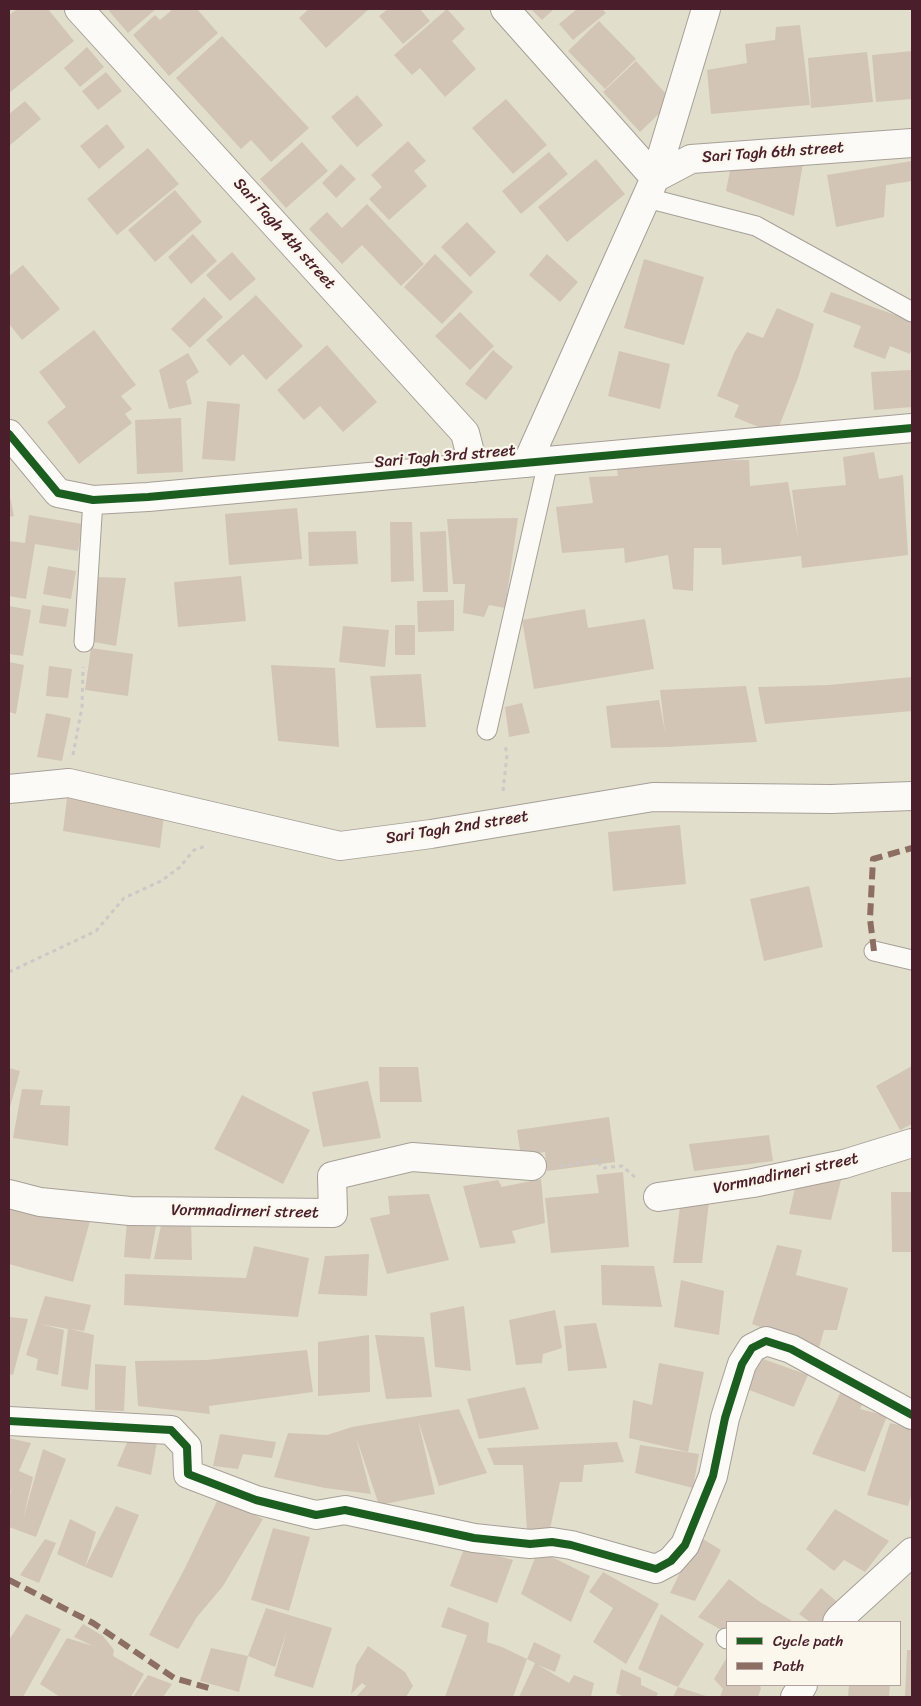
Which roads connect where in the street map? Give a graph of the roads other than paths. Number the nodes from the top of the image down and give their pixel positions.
1 (79, 9) edge
2 (505, 9) edge
3 (706, 9) edge
4 (912, 143) edge
5 (651, 188) junction
6 (912, 312) edge
7 (912, 428) edge
8 (13, 446) edge
9 (537, 462) junction
10 (474, 468) junction
11 (93, 500) junction
12 (84, 642) road end
13 (487, 730) dead end
14 (9, 789) edge
15 (912, 796) edge
16 (874, 951) dead end
17 (912, 960) edge
18 (912, 1143) edge
19 (532, 1166) road end
20 (9, 1194) edge
21 (658, 1197) road end
22 (912, 1415) edge
23 (9, 1421) edge
24 (912, 1552) edge
25 (838, 1621) edge
26 (802, 1686) edge
27 (795, 1697) edge

1 - 10 street, Sari Tagh 4th street
2 - 5 street
3 - 5 street
4 - 5 street, Sari Tagh 6th street
5 - 6 lane
5 - 9 street
7 - 9 street, Sari Tagh 3rd street
8 - 11 street, Sari Tagh 3rd street
9 - 10 street, Sari Tagh 3rd street
9 - 13 lane
10 - 11 street, Sari Tagh 3rd street
11 - 12 lane
14 - 15 street, Sari Tagh 2nd street
16 - 17 lane
18 - 21 street, Vormnadirneri street
19 - 20 street, Vormnadirneri street
22 - 23 street
24 - 25 street
26 - 27 street

